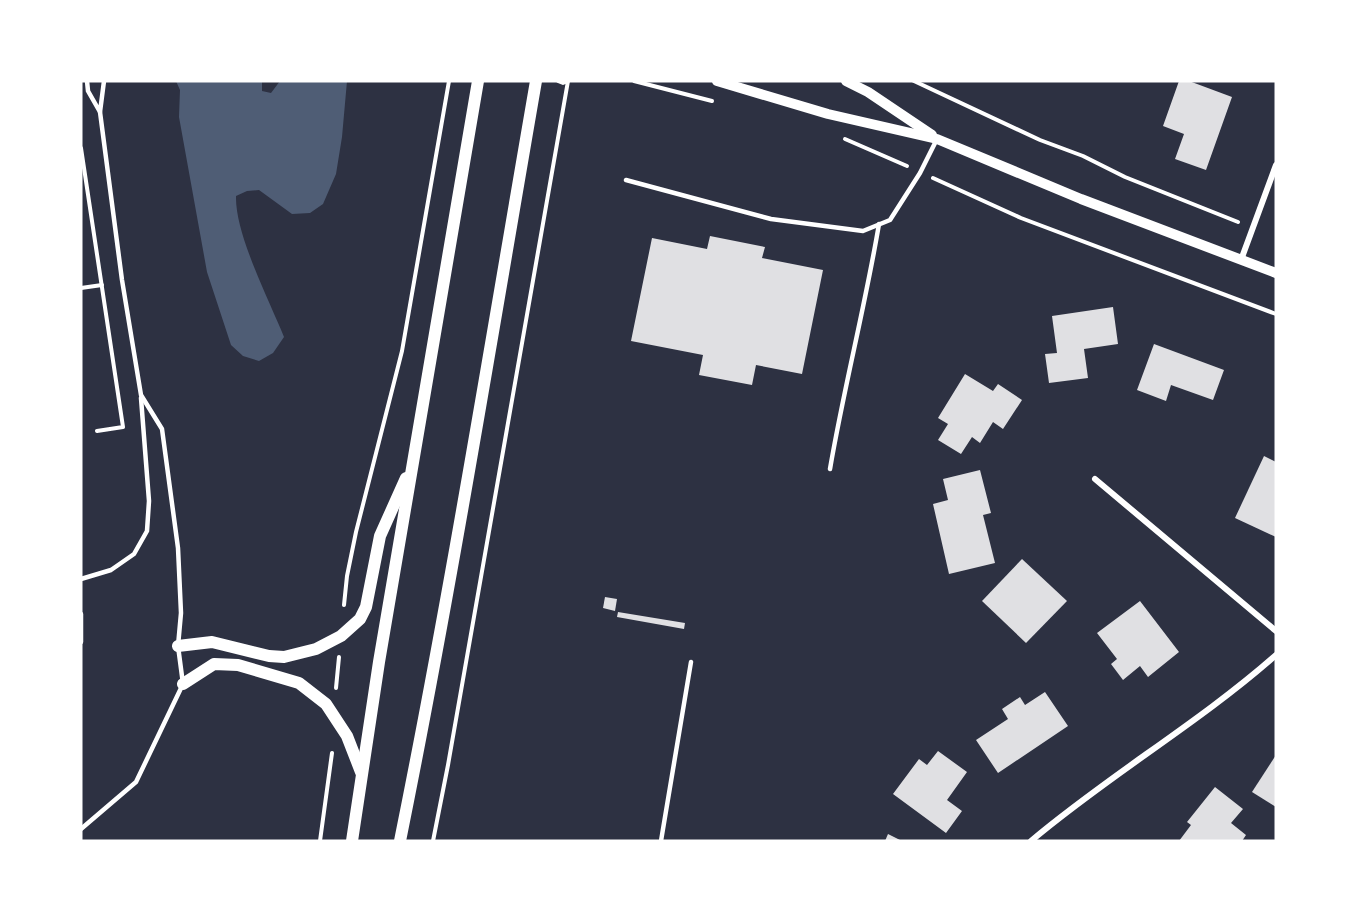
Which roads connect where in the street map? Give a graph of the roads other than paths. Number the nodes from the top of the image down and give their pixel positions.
1 (87, 81) edge
2 (105, 81) edge
3 (478, 81) edge
4 (536, 81) edge
5 (717, 81) edge
6 (846, 81) edge
7 (100, 112) junction
8 (937, 139) junction
9 (1276, 165) edge
10 (626, 180) dead end
11 (879, 224) junction
12 (1241, 260) junction
13 (1276, 273) edge
14 (141, 395) junction
15 (413, 460) junction
16 (830, 469) dead end
17 (1095, 479) dead end
18 (81, 579) edge
19 (81, 614) edge
20 (1276, 631) edge
21 (81, 642) edge
22 (178, 646) junction
23 (1276, 655) edge
24 (691, 662) dead end
25 (183, 684) junction
26 (362, 776) junction
27 (81, 829) edge
28 (352, 841) edge
29 (400, 841) edge
30 (661, 841) edge
31 (1030, 841) edge

1 - 7 lane
2 - 7 lane
3 - 15 main road
4 - 29 main road
5 - 8 street
6 - 8 street
7 - 14 lane
8 - 11 lane
8 - 12 street
9 - 12 street
10 - 11 lane
11 - 16 lane
12 - 13 street
14 - 18 lane
14 - 22 lane
15 - 22 main road
15 - 26 main road
17 - 20 street
19 - 21 lane
22 - 25 lane
23 - 31 street
24 - 30 lane
25 - 26 main road
25 - 27 lane
26 - 28 main road

